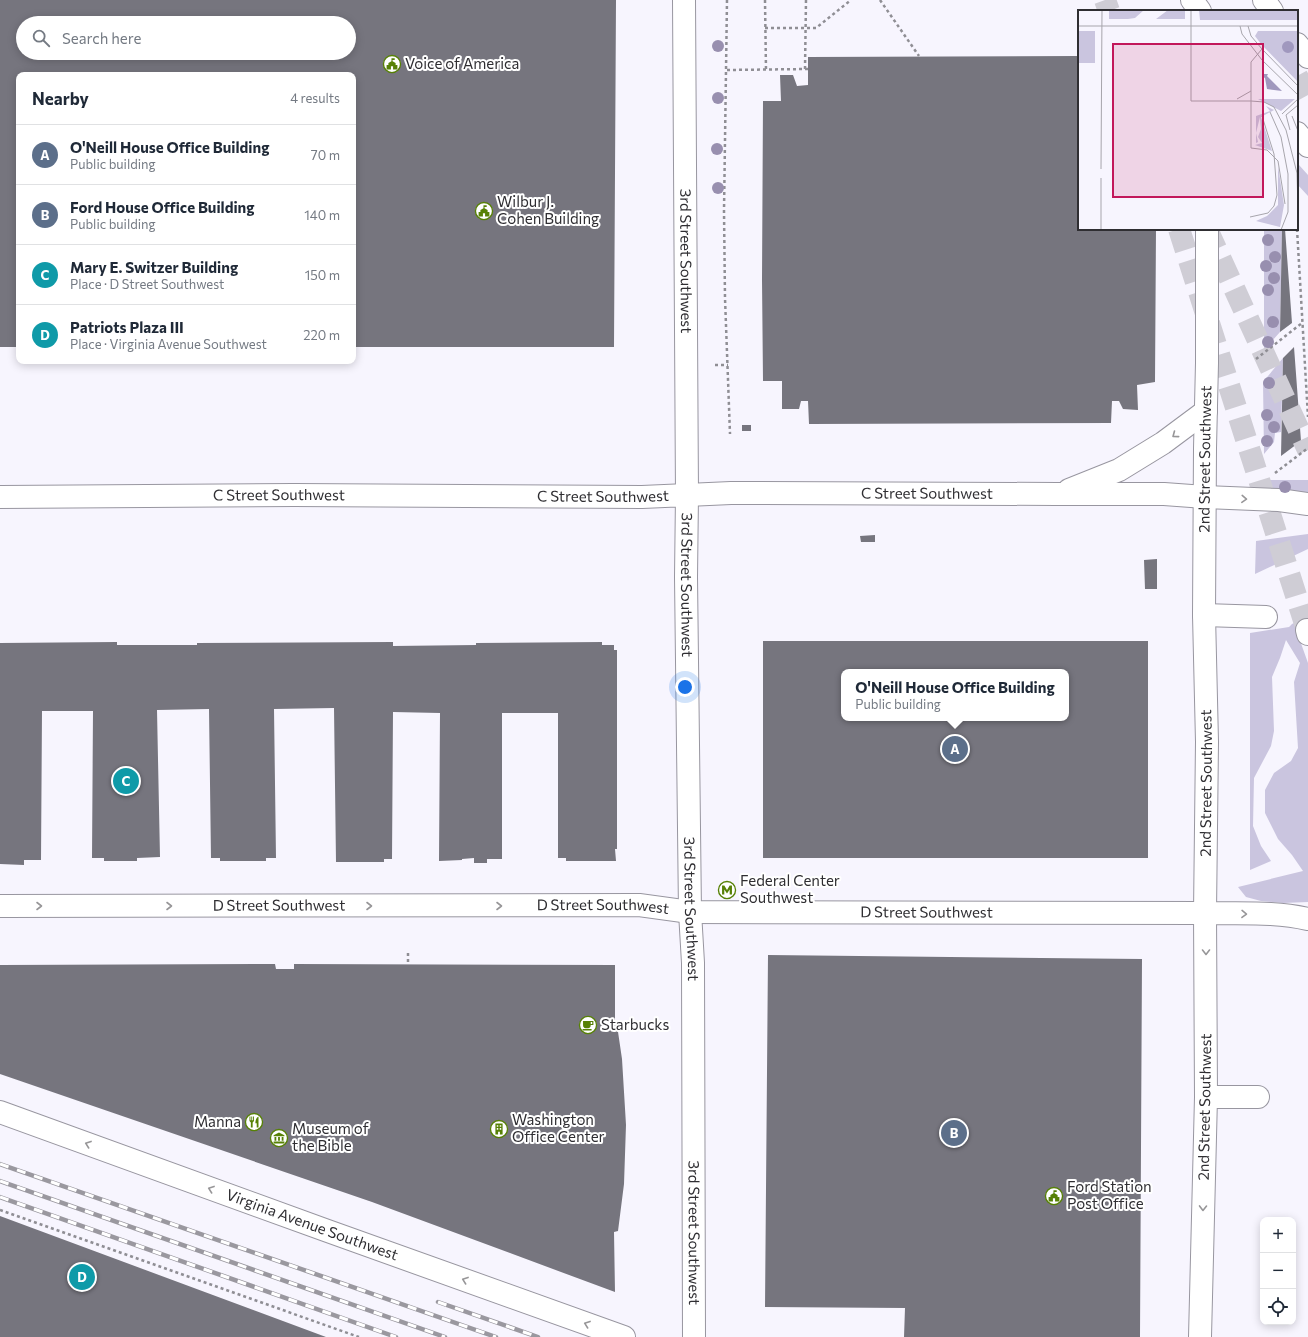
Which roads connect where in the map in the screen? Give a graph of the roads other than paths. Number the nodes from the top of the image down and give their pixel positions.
1 (684, 0) edge
2 (1192, 0) edge
3 (1264, 0) edge
4 (1199, 10) edge
5 (1271, 10) edge
6 (1298, 134) edge
7 (1308, 146) edge
8 (1207, 230) edge
9 (1206, 411) junction
10 (1057, 494) junction
11 (687, 495) junction
12 (1205, 496) junction
13 (0, 497) edge
14 (1308, 504) edge
15 (1204, 616) junction
16 (1266, 617) dead end
17 (0, 906) edge
18 (690, 912) junction
19 (1205, 913) junction
20 (1308, 918) edge
21 (1206, 1097) junction
22 (1258, 1097) dead end
23 (0, 1112) edge
24 (624, 1337) edge
25 (694, 1337) edge
26 (1200, 1337) edge

1 - 11 main road, 3rd Street Southwest
2 - 4 main road
3 - 5 main road
6 - 7 main road
8 - 9 main road, 2nd Street Southwest
9 -> 10 main road
9 - 12 main road, 2nd Street Southwest
10 - 11 main road, C Street Southwest
10 - 12 main road, C Street Southwest
11 - 13 main road, C Street Southwest
11 - 18 main road, 3rd Street Southwest
12 -> 14 main road, C Street Southwest
12 - 15 main road, 2nd Street Southwest
15 - 16 main road
15 - 19 main road, 2nd Street Southwest
17 -> 18 main road, D Street Southwest
18 - 19 main road, D Street Southwest
18 - 25 main road, 3rd Street Southwest
19 -> 20 main road, D Street Southwest
19 -> 21 main road, 2nd Street Southwest
21 - 22 main road
21 -> 26 main road, 2nd Street Southwest
24 -> 23 main road, Virginia Avenue Southwest

